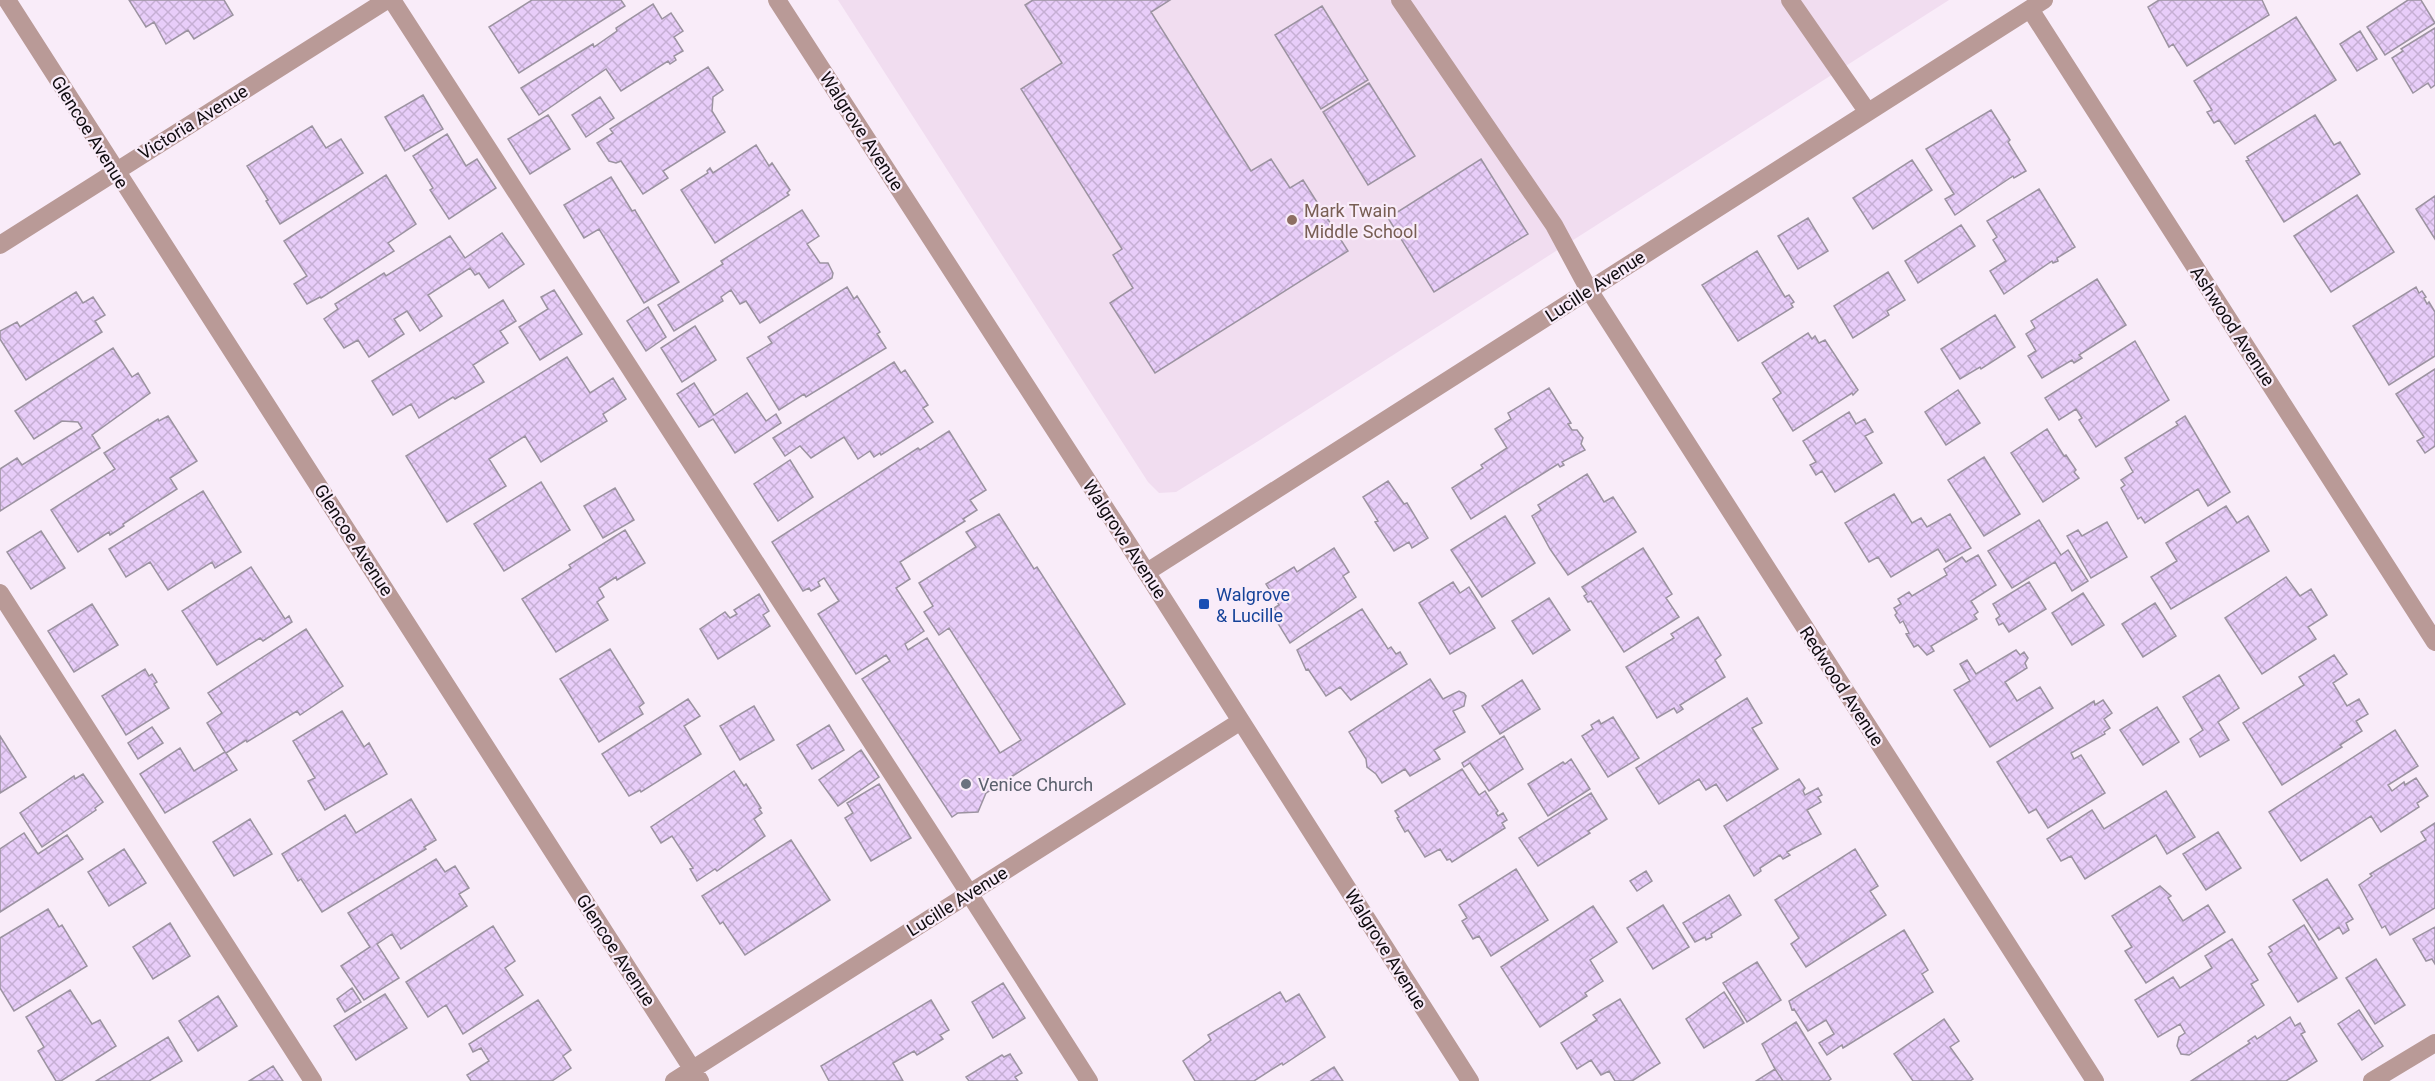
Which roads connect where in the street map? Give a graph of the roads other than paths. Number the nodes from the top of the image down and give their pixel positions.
1 (7, 0) edge
2 (387, 0) edge
3 (392, 0) edge
4 (777, 0) edge
5 (1400, 0) edge
6 (1790, 0) edge
7 (2037, 4) edge
8 (1867, 111) junction
9 (115, 172) junction
10 (0, 245) edge
11 (1589, 290) junction
12 (1147, 572) junction
13 (0, 593) edge
14 (2435, 642) edge
15 (1241, 721) junction
16 (970, 893) junction
17 (2435, 1043) edge
18 (696, 1075) edge
19 (314, 1081) edge
20 (674, 1081) edge
21 (1089, 1081) edge
22 (1470, 1081) edge
23 (2095, 1081) edge
24 (2372, 1081) edge

1 - 9 street, Glencoe Avenue
2 - 9 street, Victoria Avenue
3 - 16 street
4 - 12 street, Walgrove Avenue
5 - 11 street, Redwood Avenue
6 - 8 street
7 - 8 street, Lucille Avenue
7 - 14 street, Ashwood Avenue
8 - 11 street, Lucille Avenue
9 - 10 street, Victoria Avenue
9 - 18 street, Glencoe Avenue
11 - 12 street, Lucille Avenue
11 - 23 street, Redwood Avenue
12 - 15 street, Walgrove Avenue
13 - 19 street
15 - 16 street, Lucille Avenue
15 - 22 street, Walgrove Avenue
16 - 18 street, Lucille Avenue
16 - 21 street
17 - 24 street
18 - 20 street, Lucille Avenue

